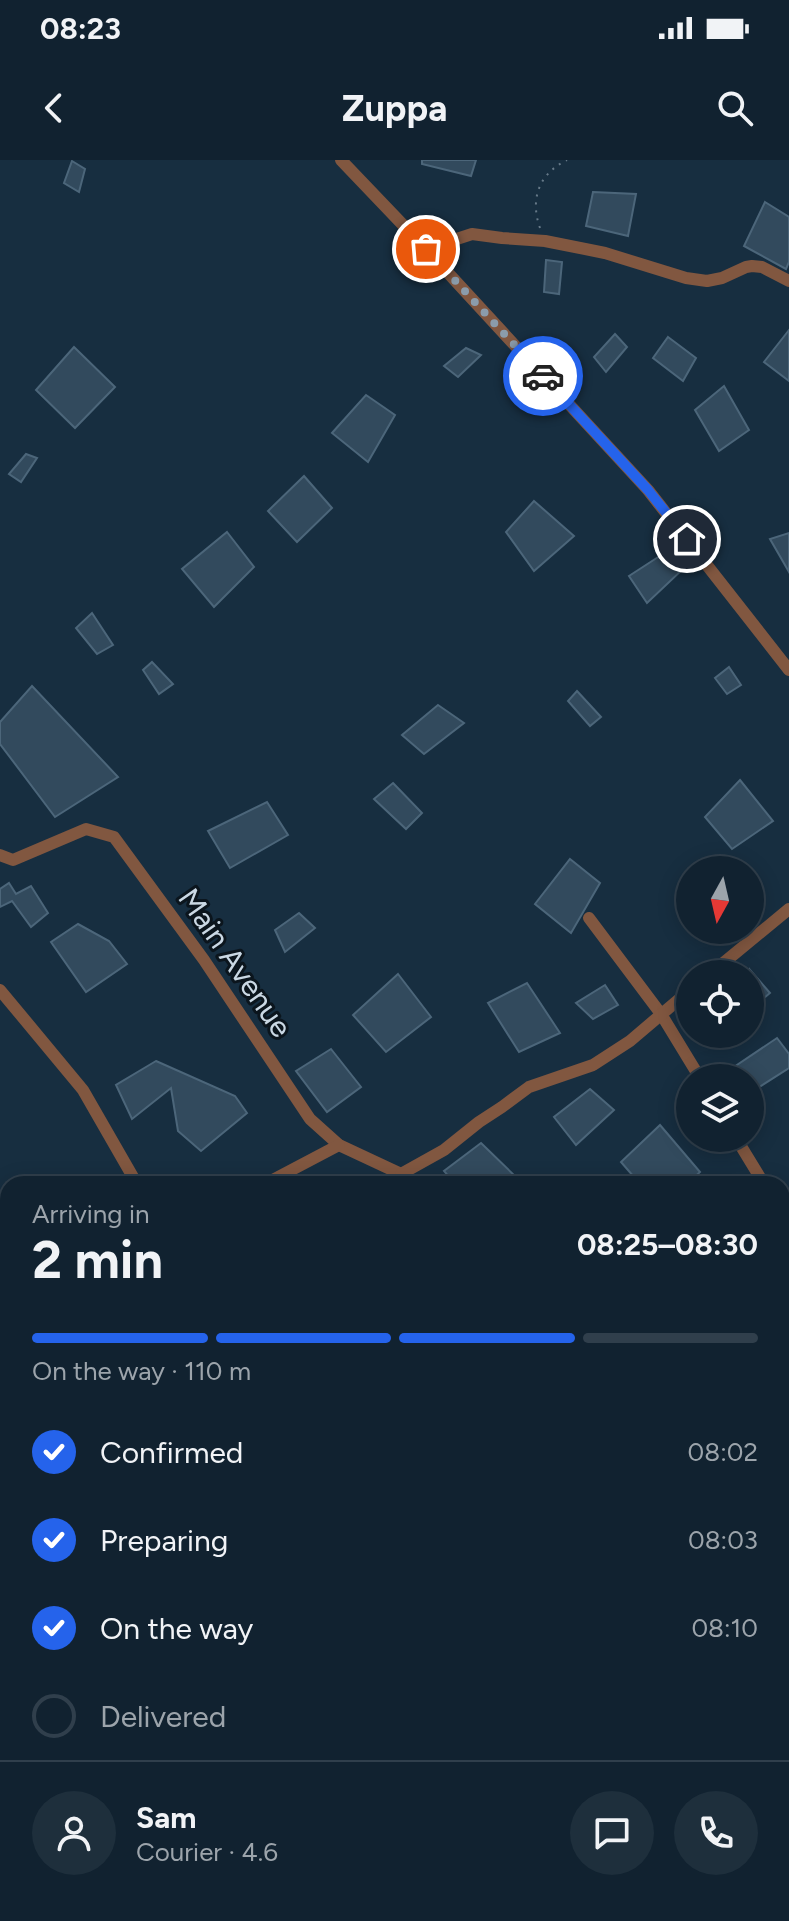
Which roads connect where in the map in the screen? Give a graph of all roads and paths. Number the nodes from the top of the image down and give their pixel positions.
1 (341, 160) edge
2 (567, 160) edge
3 (545, 241) junction
4 (426, 249) junction
5 (789, 281) edge
6 (789, 670) edge
7 (0, 855) edge
8 (789, 909) edge
9 (589, 918) dead end
10 (727, 960) edge
11 (0, 990) edge
12 (676, 1002) edge
13 (661, 1014) junction
14 (691, 1064) edge
15 (339, 1145) junction
16 (745, 1152) edge
17 (401, 1174) junction
18 (132, 1176) edge
19 (280, 1176) edge
20 (404, 1176) edge
21 (759, 1176) edge

1 - 4 street
2 - 3 path
3 - 4 street
3 - 5 street
4 - 6 street
7 - 15 street, Main Avenue
8 - 10 street
9 - 13 street
11 - 18 street
12 - 13 street
13 - 14 street
13 - 17 street
15 - 17 street, Main Avenue
15 - 19 street
16 - 21 street
17 - 20 street, Main Avenue

